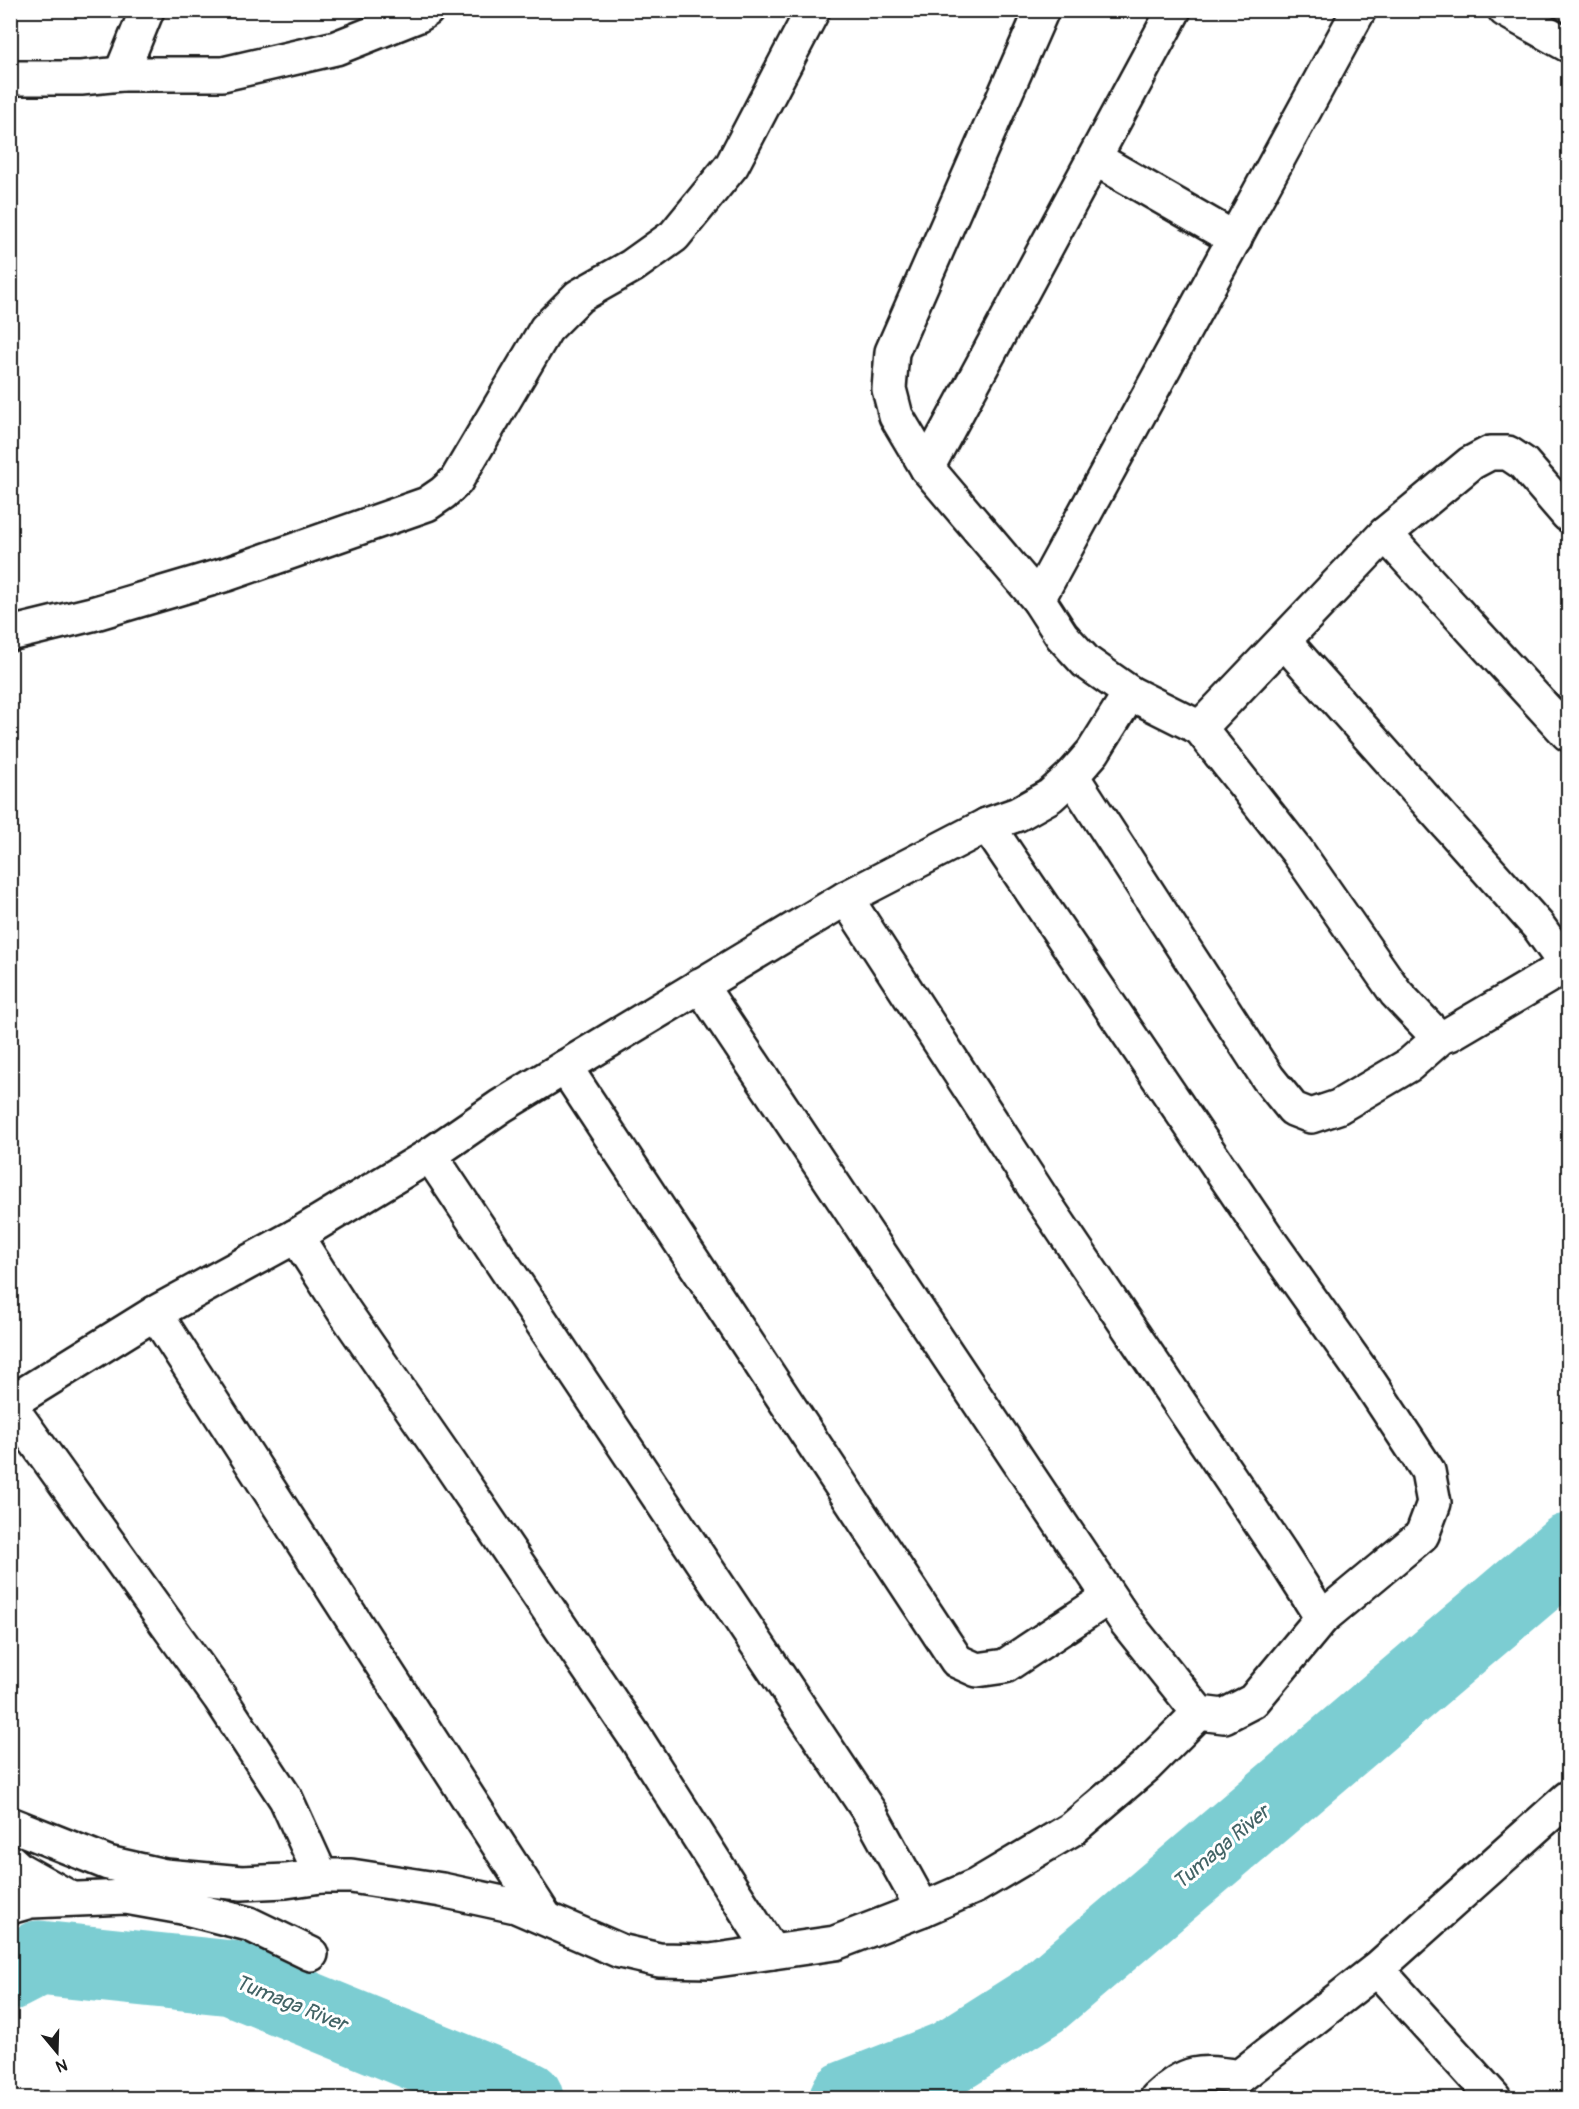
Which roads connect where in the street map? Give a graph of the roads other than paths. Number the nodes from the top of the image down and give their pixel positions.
1 (147, 10) edge
2 (427, 10) edge
3 (813, 10) edge
4 (1042, 10) edge
5 (1174, 10) edge
6 (1359, 10) edge
7 (1505, 10) edge
8 (1569, 45) edge
9 (121, 74) junction
10 (10, 78) edge
11 (1096, 159) junction
12 (1234, 239) junction
13 (927, 468) junction
14 (1569, 515) edge
15 (1385, 534) junction
16 (1038, 599) junction
17 (10, 634) edge
18 (1284, 641) junction
19 (1130, 693) junction
20 (1200, 728) junction
21 (1569, 734) edge
22 (1072, 776) junction
23 (987, 825) junction
24 (846, 898) junction
25 (1568, 966) edge
26 (700, 985) junction
27 (1442, 1036) junction
28 (565, 1066) junction
29 (430, 1155) junction
30 (296, 1236) junction
31 (155, 1313) junction
32 (10, 1404) edge
33 (1109, 1597) junction
34 (1322, 1618) junction
35 (1199, 1713) junction
36 (1569, 1798) edge
37 (10, 1824) edge
38 (10, 1861) edge
39 (321, 1876) junction
40 (70, 1898) junction
41 (10, 1907) edge
42 (923, 1909) junction
43 (545, 1917) junction
44 (772, 1952) junction
45 (310, 1954) dead end
46 (1377, 1969) junction
47 (1248, 2088) edge
48 (1157, 2098) edge
49 (1494, 2098) edge

1 - 9 street
2 - 9 street
3 - 17 street
4 - 13 street
5 - 11 street
6 - 12 street
7 - 8 street
9 - 10 street
11 - 12 street
11 - 13 street
12 - 16 street
13 - 16 street
14 - 15 street
15 - 18 street
15 - 21 street
16 - 19 street
18 - 20 street
18 - 25 street
19 - 20 street
19 - 22 street
20 - 27 street
22 - 23 street
22 - 27 street
23 - 24 street
23 - 34 street
24 - 26 street
24 - 34 street
25 - 27 street
26 - 28 street
26 - 33 street
28 - 29 street
28 - 33 street
29 - 30 street
29 - 42 street
30 - 31 street
30 - 44 street
31 - 32 street
31 - 43 street
32 - 39 street
33 - 35 street
34 - 35 street
35 - 42 street
36 - 46 street
37 - 39 street
38 - 40 street
39 - 43 street
40 - 41 street
40 - 45 street
42 - 44 street
43 - 44 street
46 - 47 street
46 - 49 street
47 - 48 street

